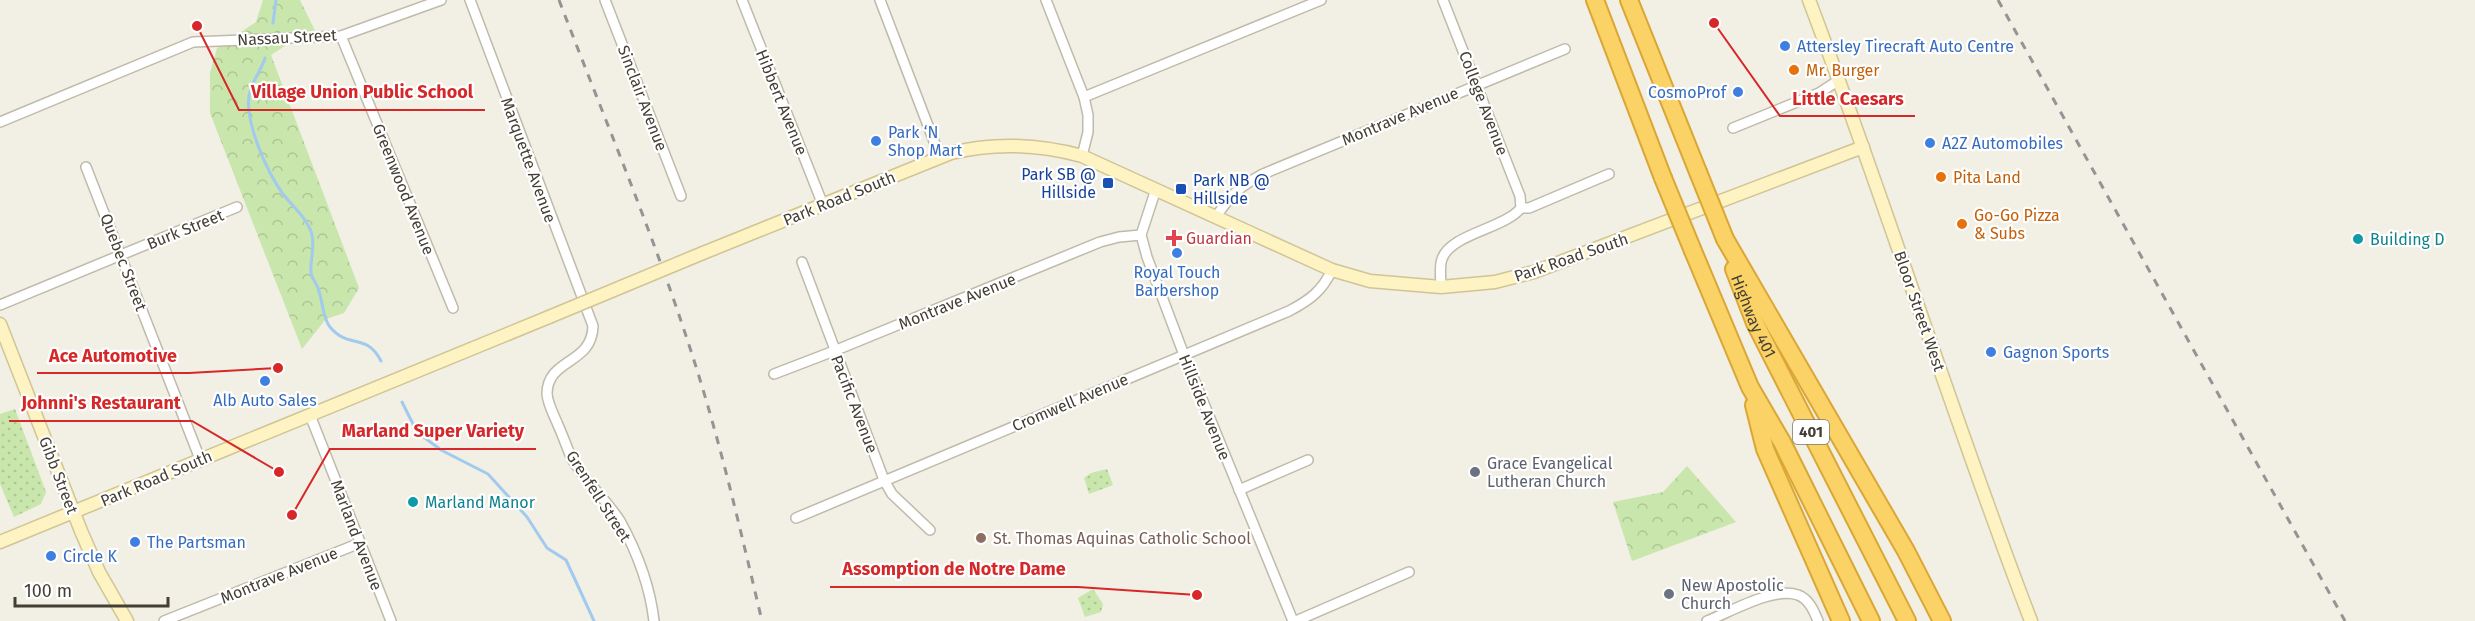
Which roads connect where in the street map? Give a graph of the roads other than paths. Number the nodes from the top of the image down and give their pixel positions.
1 (441, 0) edge
2 (470, 0) edge
3 (605, 0) edge
4 (742, 0) edge
5 (880, 0) edge
6 (1046, 0) edge
7 (1289, 0) edge
8 (1321, 0) edge
9 (1443, 0) edge
10 (1596, 0) edge
11 (1629, 0) edge
12 (1809, 0) edge
13 (1293, 11) junction
14 (341, 36) junction
15 (1565, 48) dead end
16 (1839, 80) junction
17 (1476, 84) junction
18 (1084, 98) junction
19 (0, 122) edge
20 (1733, 128) dead end
21 (1863, 147) junction
22 (1082, 156) junction
23 (940, 157) junction
24 (86, 167) dead end
25 (1609, 174) dead end
26 (1156, 189) junction
27 (681, 196) dead end
28 (823, 205) junction
29 (237, 207) dead end
30 (1521, 208) junction
31 (1216, 217) junction
32 (1141, 235) junction
33 (1725, 239) junction
34 (122, 254) junction
35 (802, 262) dead end
36 (1332, 270) junction
37 (1441, 287) junction
38 (0, 305) edge
39 (453, 308) dead end
40 (591, 318) joint
41 (0, 324) edge
42 (834, 351) junction
43 (1184, 355) junction
44 (774, 374) dead end
45 (1750, 387) junction
46 (310, 415) junction
47 (200, 459) junction
48 (1308, 460) dead end
49 (884, 480) junction
50 (1239, 490) junction
51 (73, 512) junction
52 (796, 518) dead end
53 (930, 530) dead end
54 (0, 542) edge
55 (360, 543) junction
56 (1409, 572) dead end
57 (127, 621) edge
58 (164, 621) edge
59 (391, 621) edge
60 (654, 621) edge
61 (1295, 621) edge
62 (1707, 621) edge
63 (1818, 621) edge
64 (1841, 621) edge
65 (1871, 621) edge
66 (1907, 621) edge
67 (1942, 621) edge
68 (2031, 621) edge

1 - 14 street, Nassau Street
2 - 40 street, Marquette Avenue
3 - 27 street, Sinclair Avenue
4 - 28 street, Hibbert Avenue
5 - 23 street
6 - 18 street
7 - 13 street
8 - 13 street
9 - 17 street, College Avenue
10 - 45 highway, Highway 401 / 401, bridge
11 - 33 highway, Highway 401 / 401, bridge
12 - 16 main road, Bloor Street West
13 - 18 street
14 - 19 street, Nassau Street
14 - 39 street, Greenwood Avenue
15 - 17 street, Montrave Avenue
16 - 20 street
16 - 21 main road, Bloor Street West
17 - 30 street, College Avenue
17 - 31 street, Montrave Avenue
18 - 22 street
21 - 37 main road, Park Road South
21 - 68 main road, Bloor Street West
22 - 23 main road, Park Road South
22 - 26 main road, Park Road South
23 - 28 main road, Park Road South
24 - 34 street, Quebec Street
25 - 30 street
26 - 31 main road, Park Road South
26 - 32 street
28 - 46 main road, Park Road South, bridge
29 - 34 street, Burk Street
30 - 37 street
31 - 36 main road, Park Road South
32 - 42 street, Montrave Avenue
32 - 43 street, Hillside Avenue
33 - 66 highway, Highway 401 / 401
33 - 67 highway
34 - 38 street, Burk Street
34 - 47 street, Quebec Street
35 - 42 street, Pacific Avenue
36 - 37 main road, Park Road South
36 - 43 street, Cromwell Avenue
40 - 60 street, Grenfell Street
41 - 51 main road, Gibb Street
42 - 44 street, Montrave Avenue
42 - 49 street, Pacific Avenue
43 - 49 street, Cromwell Avenue
43 - 50 street, Hillside Avenue
45 - 64 highway
45 - 65 highway, Highway 401 / 401
46 - 47 main road, Park Road South
46 - 55 street, Marland Avenue
47 - 51 main road, Park Road South
48 - 50 street
49 - 52 street, Cromwell Avenue
49 - 53 street, Pacific Avenue
50 - 61 street, Hillside Avenue
51 - 54 main road, Park Road South
51 - 57 main road, Gibb Street
55 - 58 street, Montrave Avenue
55 - 59 street, Marland Avenue
56 - 61 street
62 - 63 street

